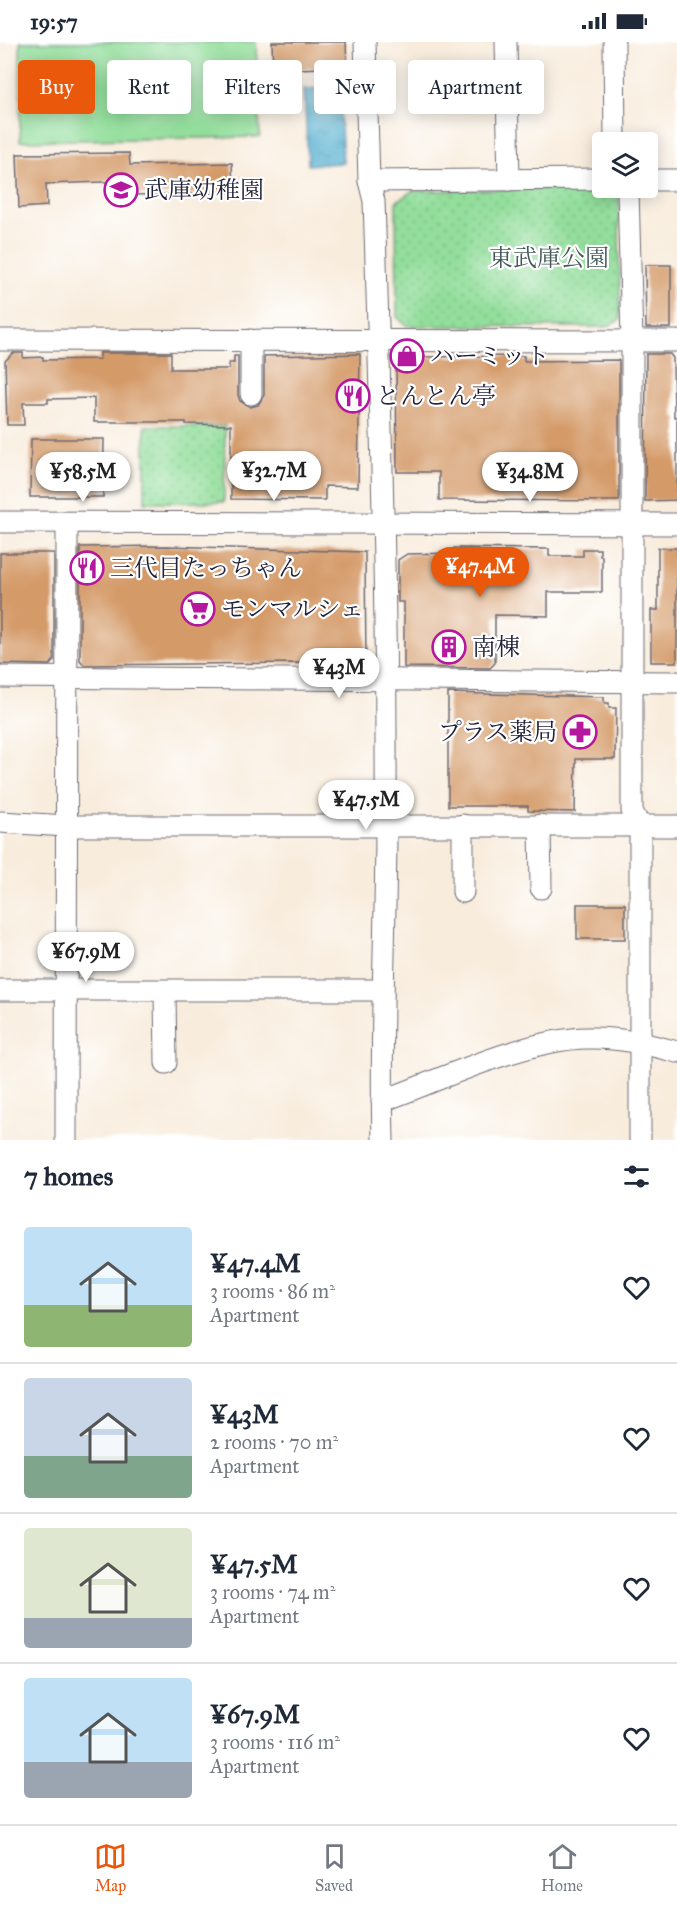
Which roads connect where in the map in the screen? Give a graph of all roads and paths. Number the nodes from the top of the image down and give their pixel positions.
1 (365, 42) edge
2 (506, 42) edge
3 (614, 42) edge
4 (615, 132) edge
5 (592, 179) edge
6 (509, 180) junction
7 (658, 180) edge
8 (677, 180) edge
9 (369, 182) junction
10 (628, 198) edge
11 (0, 340) edge
12 (251, 340) junction
13 (632, 341) junction
14 (677, 341) edge
15 (379, 342) junction
16 (251, 394) dead end
17 (0, 522) edge
18 (382, 522) junction
19 (67, 523) junction
20 (631, 524) junction
21 (677, 524) edge
22 (69, 676) junction
23 (0, 677) edge
24 (384, 680) junction
25 (632, 682) junction
26 (677, 682) edge
27 (0, 822) edge
28 (386, 824) junction
29 (463, 825) junction
30 (540, 825) junction
31 (67, 826) junction
32 (677, 826) edge
33 (640, 827) junction
34 (541, 888) dead end
35 (463, 892) dead end
36 (0, 990) edge
37 (165, 990) junction
38 (382, 990) junction
39 (67, 991) junction
40 (640, 1041) junction
41 (677, 1052) edge
42 (166, 1063) dead end
43 (382, 1101) junction
44 (66, 1140) edge
45 (383, 1140) edge
46 (640, 1140) edge

1 - 9 street
2 - 6 street
3 - 4 street
5 - 6 street
6 - 9 street
7 - 8 street
9 - 15 street
10 - 13 street
11 - 12 street
12 - 15 street
12 - 16 street
13 - 14 street
13 - 15 street
13 - 20 street
15 - 18 street
17 - 19 street
18 - 19 street
18 - 20 street
18 - 24 street
19 - 22 street
20 - 21 street
20 - 25 street
22 - 23 street
22 - 24 street
22 - 31 street
24 - 25 street
24 - 28 street
25 - 26 street
25 - 33 street
27 - 31 street
28 - 29 street
28 - 31 street
28 - 38 street
29 - 30 street
29 - 35 street
30 - 33 street
30 - 34 street
31 - 39 street
32 - 33 street
33 - 40 street
36 - 39 street
37 - 38 street
37 - 39 street
37 - 42 street
38 - 43 street
39 - 44 street
40 - 41 street
40 - 43 street
40 - 46 street
43 - 45 street

